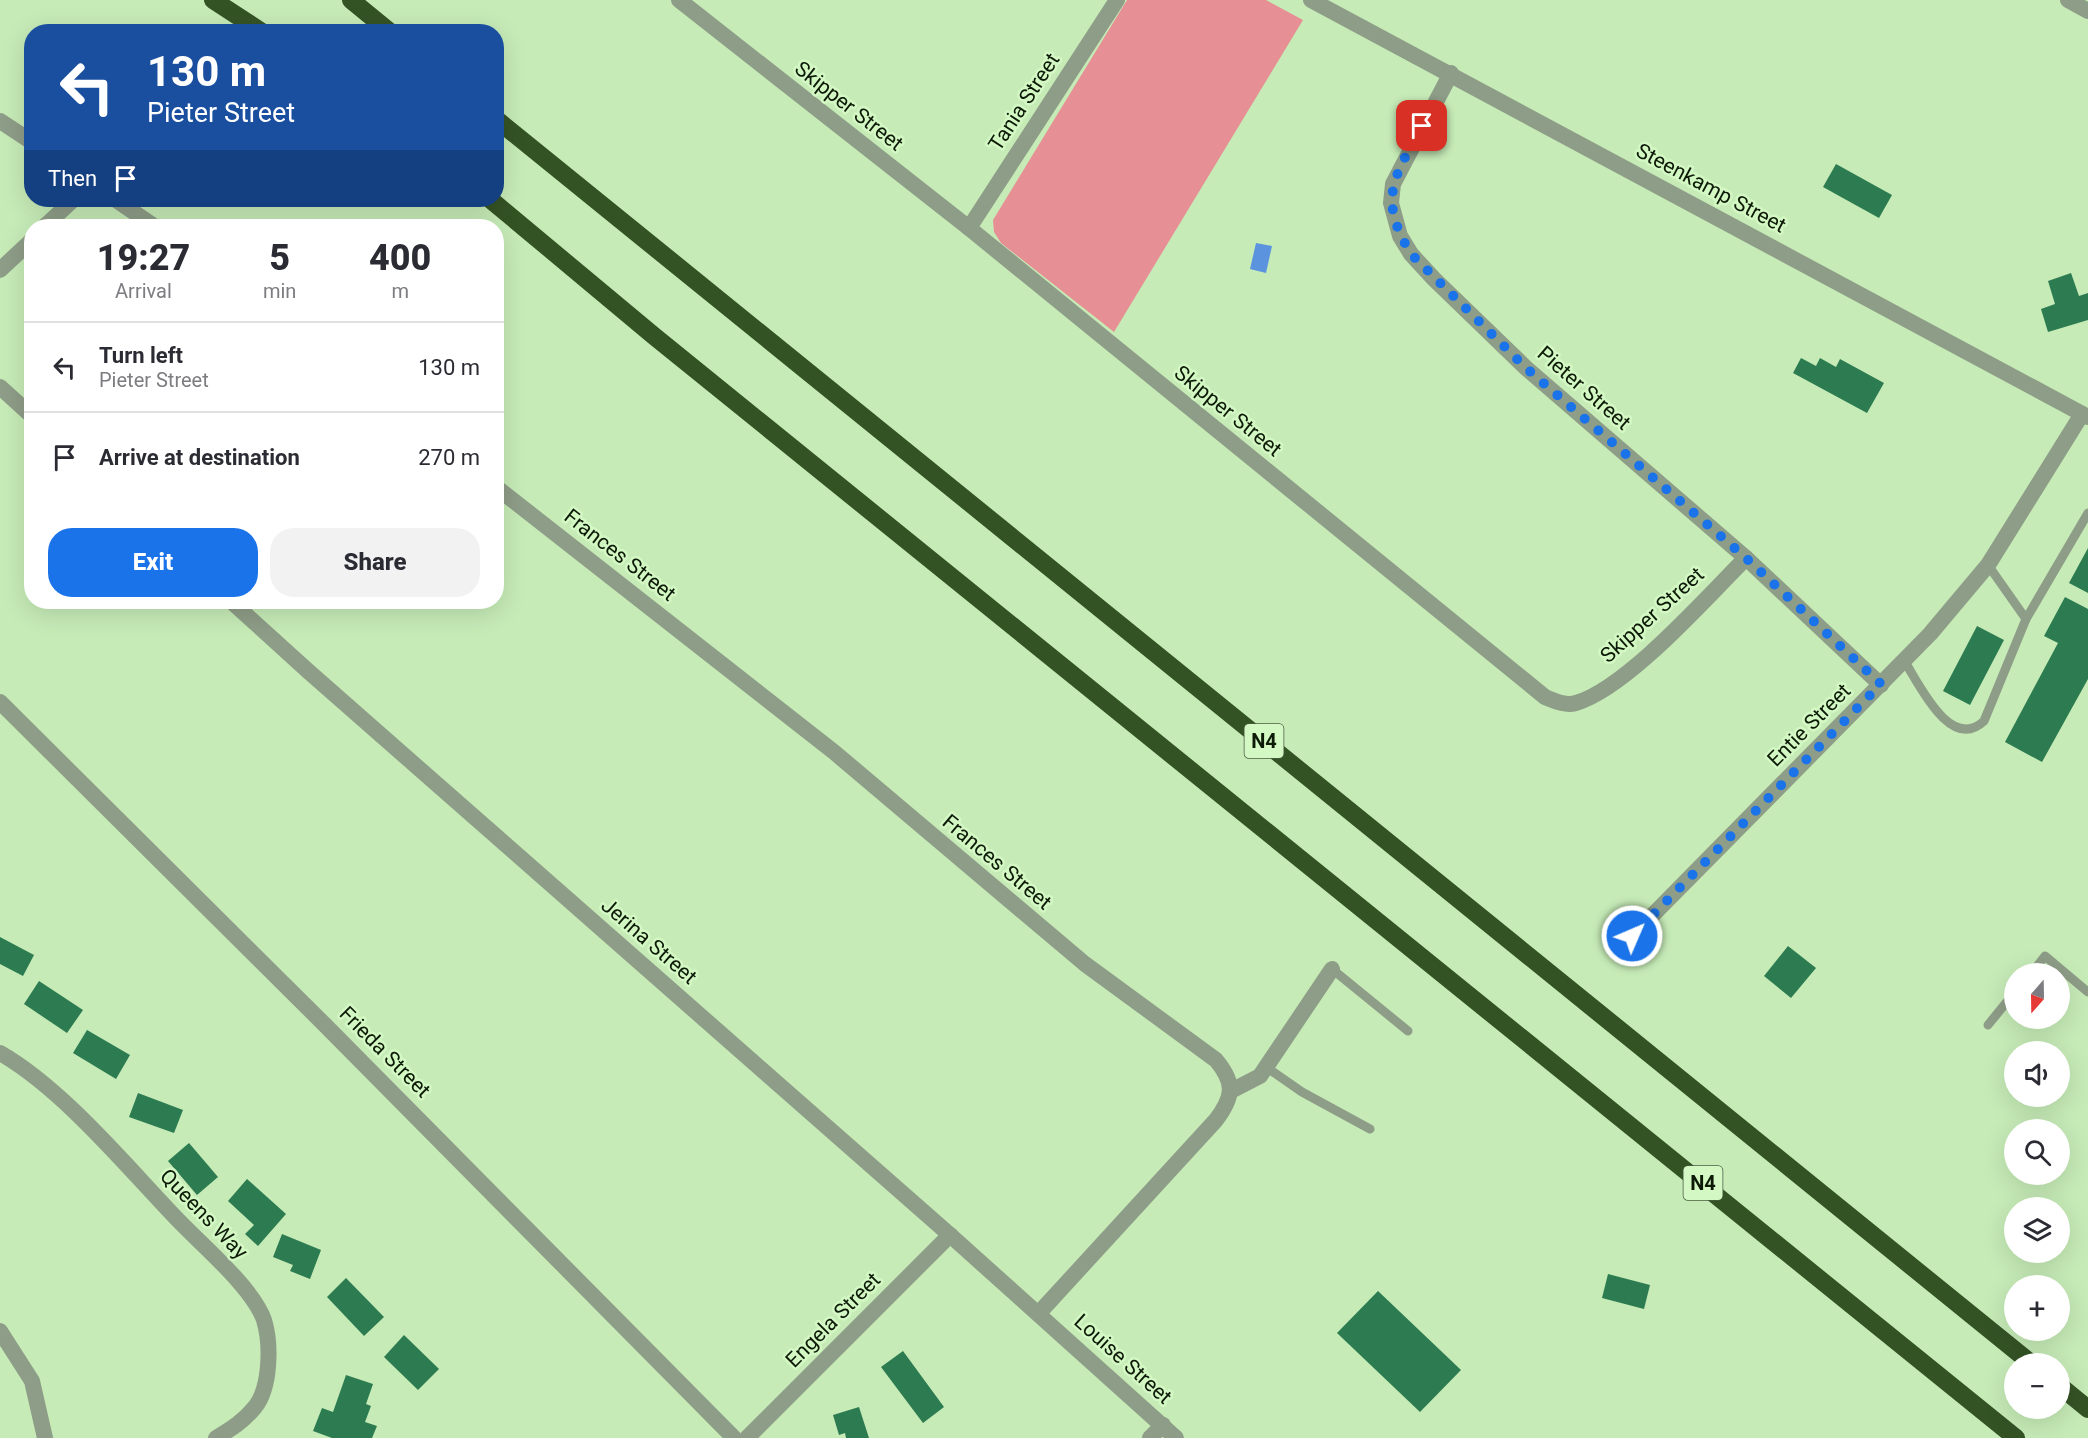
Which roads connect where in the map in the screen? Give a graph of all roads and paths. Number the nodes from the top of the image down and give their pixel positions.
1 (213, 0) edge
2 (351, 0) edge
3 (679, 0) edge
4 (1116, 0) edge
5 (1311, 0) edge
6 (2068, 0) edge
7 (2088, 11) edge
8 (250, 24) edge
9 (380, 24) edge
10 (1451, 73) junction
11 (0, 121) edge
12 (504, 124) edge
13 (24, 137) edge
14 (65, 207) edge
15 (126, 207) edge
16 (499, 207) edge
17 (53, 219) edge
18 (144, 219) edge
19 (969, 228) junction
20 (24, 248) edge
21 (0, 270) edge
22 (0, 387) edge
23 (24, 409) edge
24 (2085, 415) edge
25 (504, 493) edge
26 (2088, 513) edge
27 (1746, 558) junction
28 (1988, 564) junction
29 (240, 609) edge
30 (2026, 619) junction
31 (1905, 662) junction
32 (1881, 684) junction
33 (0, 702) edge
34 (1632, 936) dead end
35 (2040, 963) edge
36 (2053, 963) edge
37 (1332, 969) joint
38 (2070, 977) edge
39 (2088, 992) edge
40 (2004, 1005) edge
41 (1988, 1025) dead end
42 (1408, 1031) dead end
43 (0, 1053) edge
44 (1266, 1067) junction
45 (1231, 1091) junction
46 (1370, 1129) dead end
47 (950, 1234) junction
48 (1039, 1313) junction
49 (0, 1331) edge
50 (2018, 1353) edge
51 (2070, 1394) edge
52 (2088, 1409) edge
53 (1163, 1425) junction
54 (45, 1438) edge
55 (216, 1438) edge
56 (734, 1438) edge
57 (747, 1438) edge
58 (1150, 1438) edge
59 (1176, 1438) edge
60 (2016, 1438) edge

1 - 8 highway
2 - 9 highway
3 - 19 street, Skipper Street
4 - 19 street, Tania Street
5 - 10 street, Steenkamp Street
6 - 7 street
10 - 24 street, Steenkamp Street
10 - 27 street, Pieter Street
11 - 13 street
12 - 50 highway, N4
14 - 17 street
15 - 18 street
16 - 60 highway, N4
19 - 27 street, Skipper Street
20 - 21 street
22 - 23 street
24 - 28 street, Entie Street
25 - 45 street, Frances Street
26 - 30 lane
27 - 32 street, Pieter Street
28 - 30 lane
28 - 31 street, Entie Street
29 - 47 street, Jerina Street
30 - 31 lane
31 - 32 street, Entie Street
32 - 34 street, Entie Street
33 - 56 street, Frieda Street
35 - 36 lane
37 - 42 lane
37 - 44 street
38 - 39 lane
40 - 41 lane
43 - 55 street, Queens Way
44 - 45 street
44 - 46 lane
45 - 48 street
47 - 48 street, Jerina Street
47 - 57 street, Engela Street
48 - 53 street, Louise Street
49 - 54 street
51 - 52 highway
53 - 58 street
53 - 59 street, Louise Street

